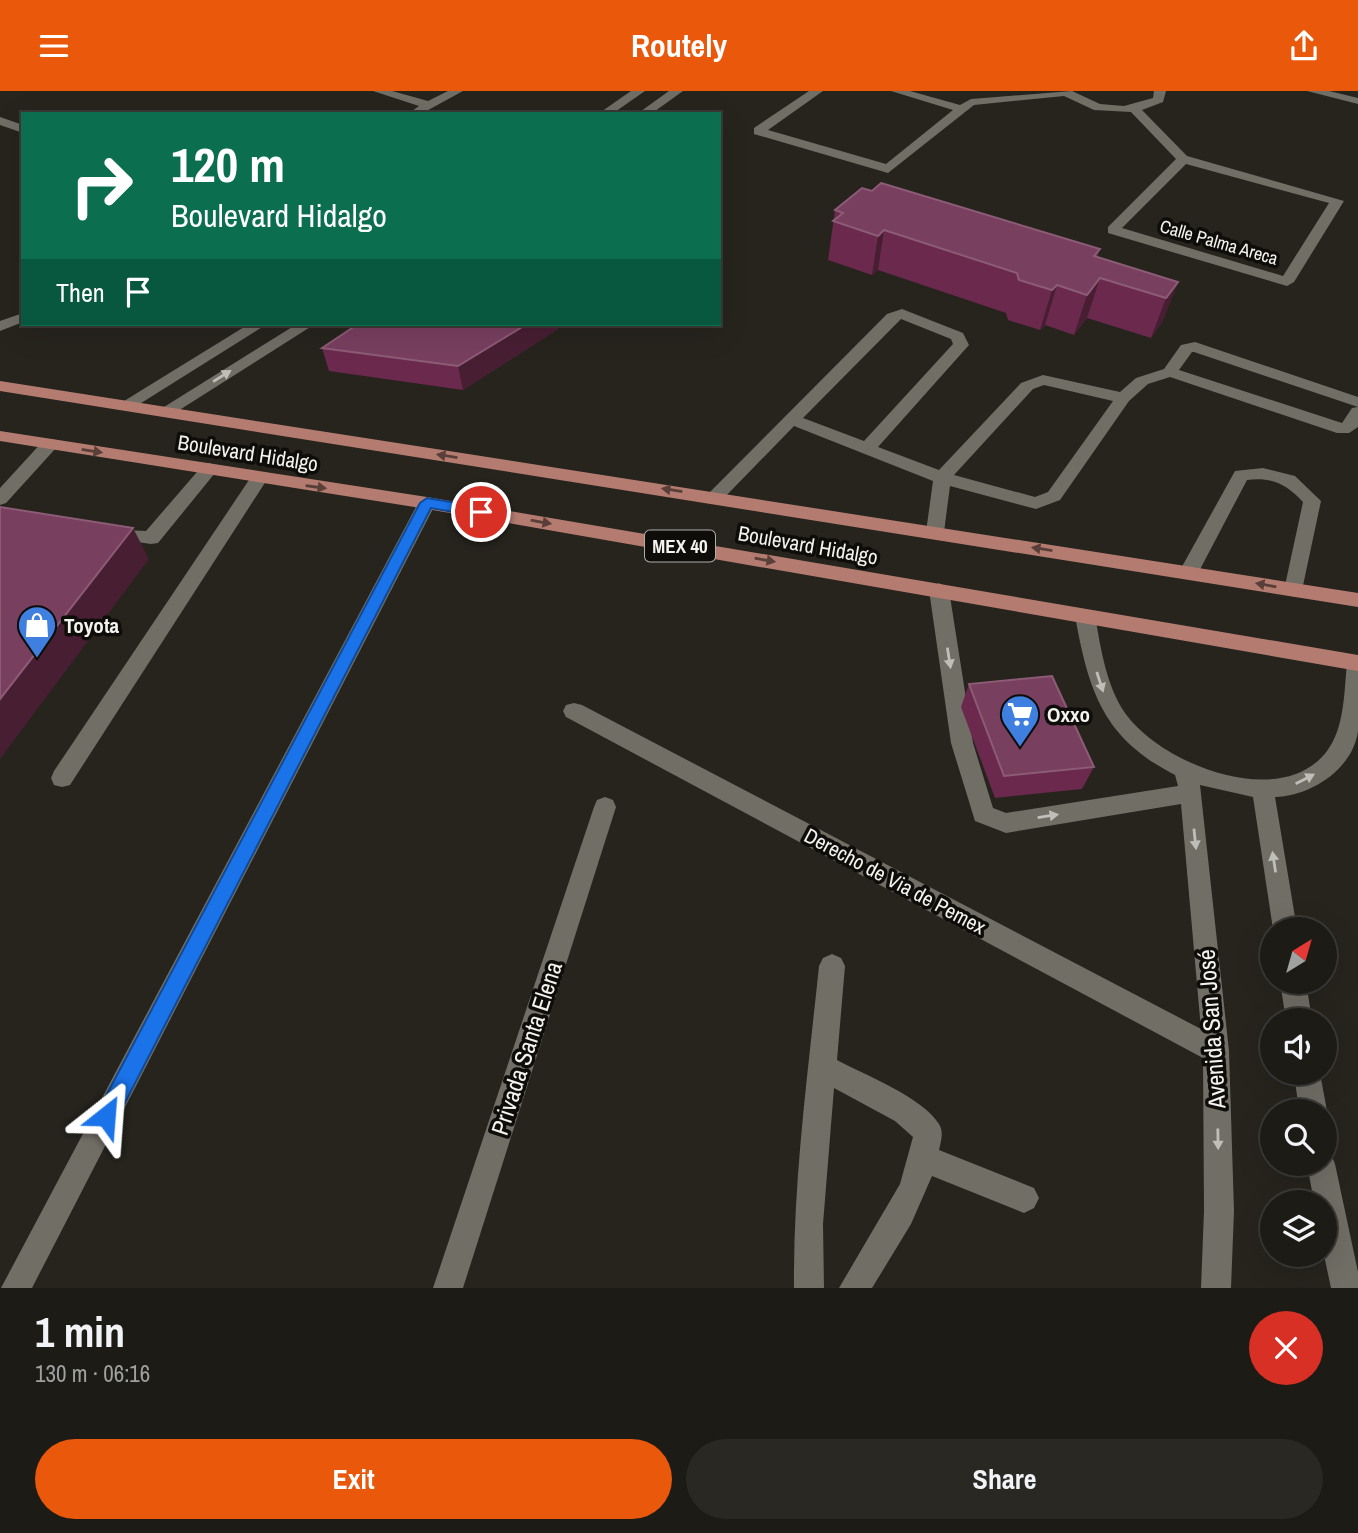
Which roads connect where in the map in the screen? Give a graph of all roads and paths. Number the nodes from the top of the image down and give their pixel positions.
1 (379, 91) edge
2 (457, 91) edge
3 (639, 91) edge
4 (677, 91) edge
5 (817, 91) edge
6 (897, 91) edge
7 (1160, 91) edge
8 (1313, 91) edge
9 (1066, 92) edge
10 (1358, 101) edge
11 (428, 105) junction
12 (962, 109) junction
13 (1134, 109) junction
14 (416, 112) edge
15 (607, 112) edge
16 (646, 112) edge
17 (0, 121) edge
18 (21, 128) edge
19 (1183, 159) junction
20 (21, 318) edge
21 (0, 326) edge
22 (256, 326) edge
23 (304, 326) edge
24 (225, 344) junction
25 (253, 357) junction
26 (1170, 372) junction
27 (0, 386) edge
28 (1124, 398) junction
29 (1358, 402) edge
30 (124, 405) junction
31 (164, 412) junction
32 (1358, 412) edge
33 (790, 419) junction
34 (0, 436) edge
35 (50, 444) junction
36 (865, 450) junction
37 (209, 469) junction
38 (260, 478) junction
39 (942, 478) junction
40 (715, 497) junction
41 (0, 499) edge
42 (427, 503) junction
43 (91, 530) edge
44 (935, 532) junction
45 (1189, 572) junction
46 (939, 590) junction
47 (1294, 590) junction
48 (1358, 600) edge
49 (1085, 615) junction
50 (1358, 662) edge
51 (575, 711) dead end
52 (62, 778) dead end
53 (1188, 782) junction
54 (1263, 792) junction
55 (604, 807) dead end
56 (1282, 917) edge
57 (832, 966) dead end
58 (1216, 1051) junction
59 (821, 1066) junction
60 (926, 1159) junction
61 (1323, 1176) edge
62 (1024, 1198) dead end
63 (16, 1288) edge
64 (448, 1288) edge
65 (809, 1288) edge
66 (854, 1288) edge
67 (1216, 1288) edge
68 (1346, 1288) edge

1 - 11 street
2 - 11 street
3 - 15 street
4 - 16 street
5 - 12 street
6 - 12 street
7 - 13 street
8 - 10 street
9 - 12 street
9 - 13 street
11 - 14 street
13 - 19 street
17 - 18 street
19 - 19 street, Calle Palma Areca
20 - 21 street
22 - 24 street
23 - 25 street
24 - 25 street
24 - 30 street
31 -> 25 street
26 - 28 street
26 - 29 street
26 - 32 street
27 - 30 main road, Boulevard Hidalgo
28 - 39 street
28 - 39 street
30 - 31 main road, Boulevard Hidalgo
40 -> 31 main road, Boulevard Hidalgo
33 - 36 street
33 - 36 street
33 - 40 street
34 - 35 main road, Boulevard Hidalgo / MEX 40
35 -> 37 main road, Boulevard Hidalgo / MEX 40
35 - 41 street
36 - 39 street
37 - 38 main road, Boulevard Hidalgo / MEX 40
37 - 43 street
38 -> 42 main road, Boulevard Hidalgo / MEX 40
38 - 52 street
39 - 44 street
40 - 44 main road, Boulevard Hidalgo
42 -> 46 main road, Boulevard Hidalgo / MEX 40
42 - 63 street
45 -> 44 main road, Boulevard Hidalgo
47 -> 45 main road, Boulevard Hidalgo
45 - 47 street
46 - 49 main road, Boulevard Hidalgo / MEX 40
46 -> 53 street
47 - 48 main road, Boulevard Hidalgo
49 - 50 main road, Boulevard Hidalgo / MEX 40
49 -> 53 street
54 -> 50 street
51 - 58 street, Derecho de Via de Pemex
53 - 54 street
53 -> 58 street, Avenida San José
56 -> 54 street
55 - 64 street, Privada Santa Elena
57 - 59 street
58 -> 67 street, Avenida San José
59 - 60 street
59 - 65 street
60 - 62 street
60 - 66 street
61 - 68 street

